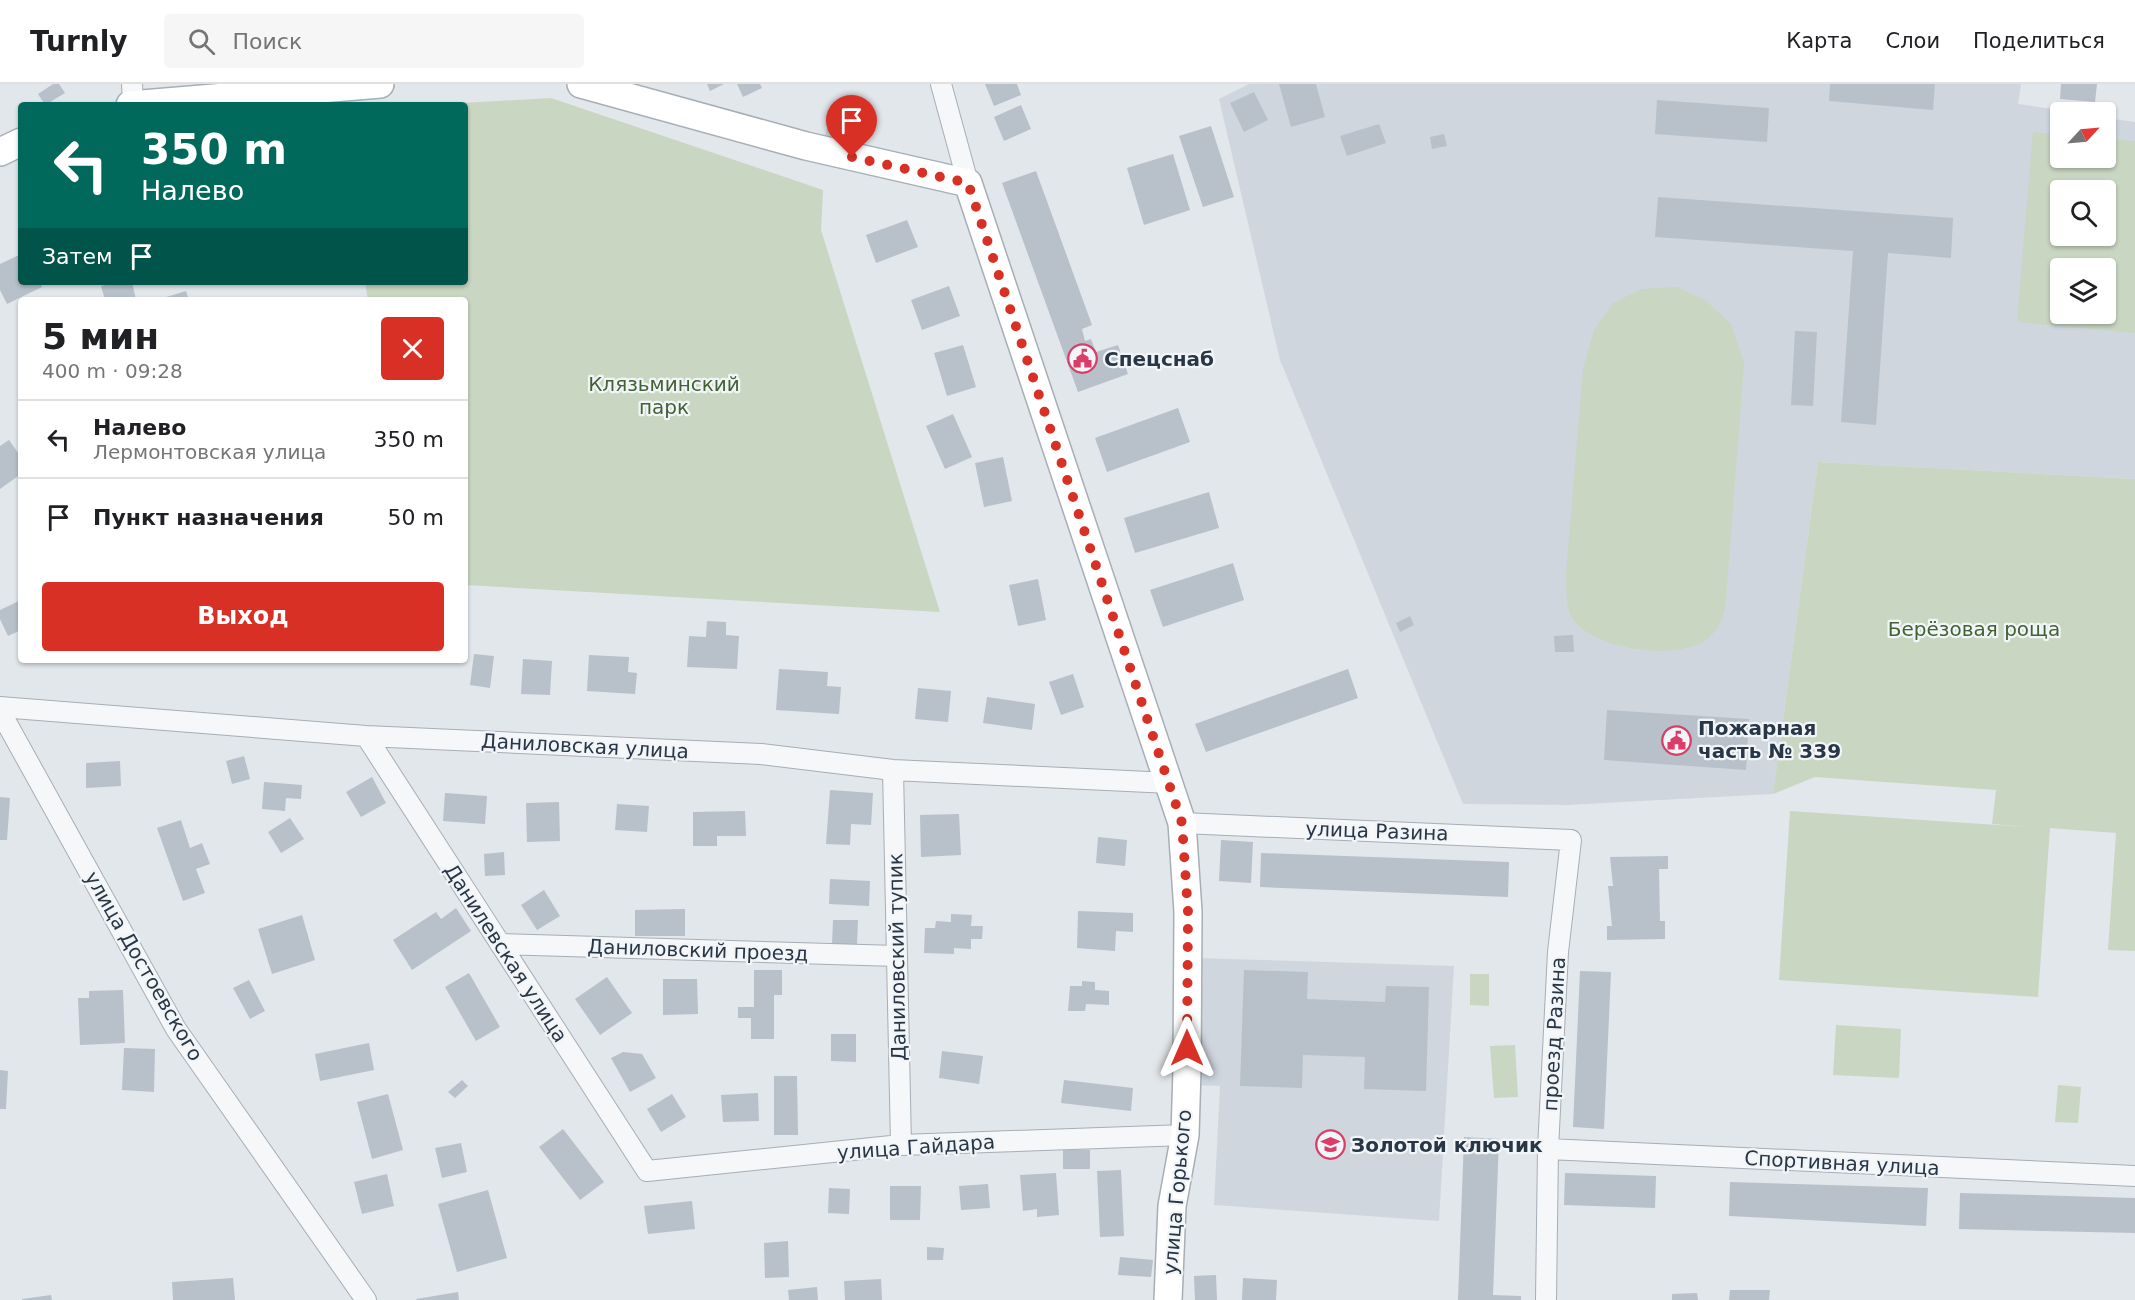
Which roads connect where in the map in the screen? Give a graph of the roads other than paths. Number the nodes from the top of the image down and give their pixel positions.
1 (132, 84) edge
2 (380, 84) edge
3 (581, 84) edge
4 (941, 84) edge
5 (132, 102) edge
6 (167, 102) edge
7 (18, 143) edge
8 (0, 152) edge
9 (968, 183) junction
10 (0, 709) edge
11 (366, 736) junction
12 (893, 770) junction
13 (1170, 783) junction
14 (1182, 823) junction
15 (1571, 840) joint
16 (500, 944) junction
17 (897, 956) junction
18 (1185, 1135) junction
19 (901, 1145) junction
20 (1548, 1149) junction
21 (647, 1171) joint
22 (2135, 1176) edge
23 (366, 1300) edge
24 (1168, 1300) edge
25 (1546, 1300) edge

1 - 5 street
2 - 6 street
3 - 9 street
4 - 9 street
7 - 8 street
9 - 13 street, улица Горького
10 - 11 street, Даниловская улица
10 - 23 street, улица Достоевского
11 - 12 street, Даниловская улица
11 - 16 street, Данилевская улица
12 - 13 street, Даниловская улица
12 - 17 street, Даниловский тупик
13 - 14 street, улица Горького
14 - 15 street, улица Разина
14 - 18 street, улица Горького
15 - 20 street, проезд Разина
16 - 17 street, Даниловский проезд
16 - 21 street, Данилевская улица
17 - 19 street, Даниловский тупик
18 - 19 street, улица Гайдара
18 - 24 street, улица Горького
19 - 21 street, улица Гайдара
20 - 22 street, Спортивная улица
20 - 25 street, проезд Разина

